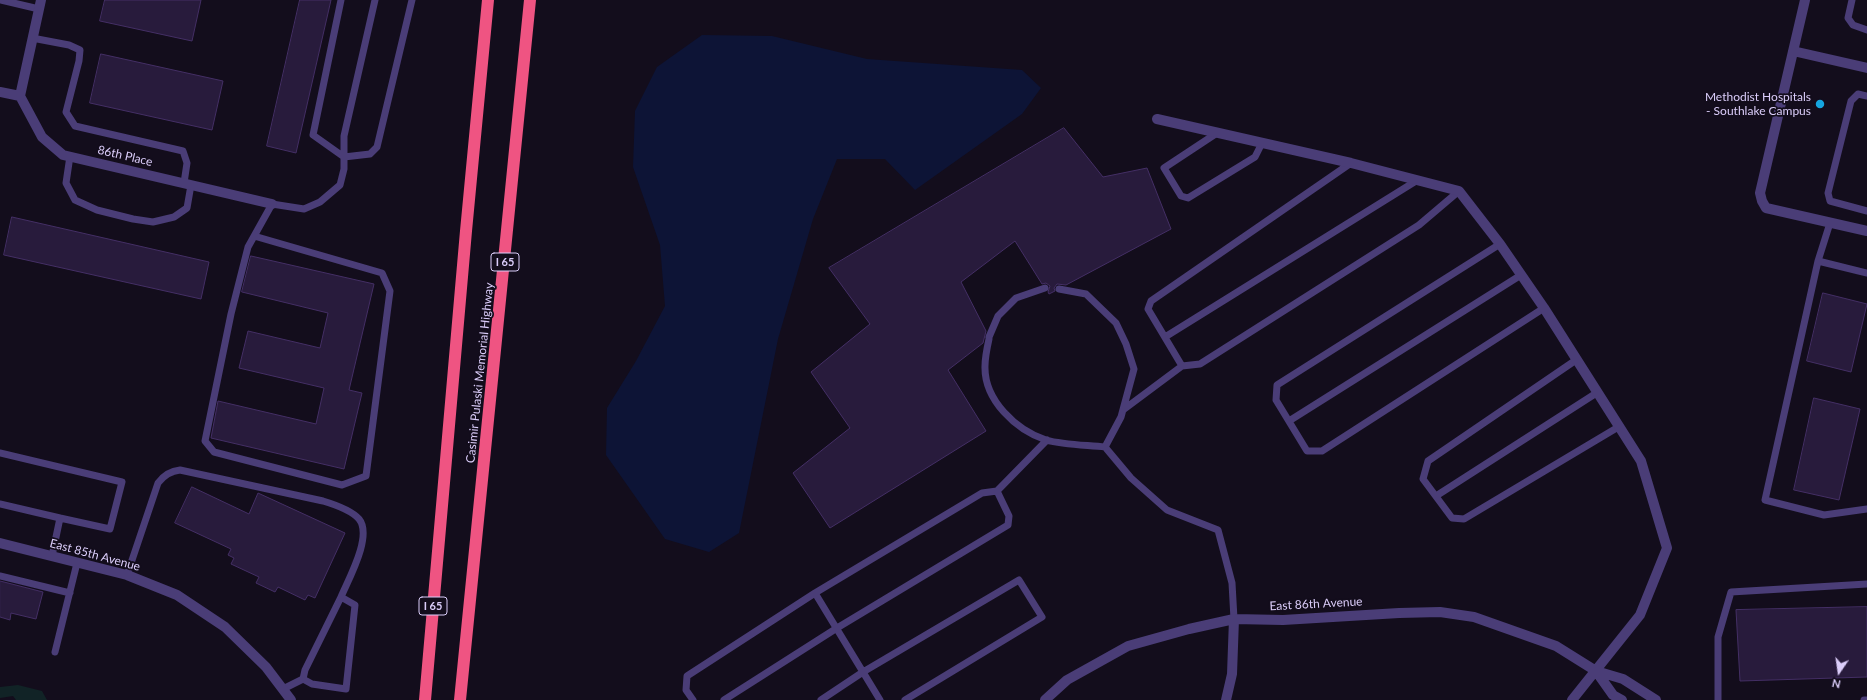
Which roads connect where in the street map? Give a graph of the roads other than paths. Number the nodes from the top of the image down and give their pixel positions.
1 (1, 0) edge
2 (341, 0) edge
3 (375, 0) edge
4 (412, 0) edge
5 (488, 0) edge
6 (530, 0) edge
7 (1805, 0) edge
8 (1852, 0) edge
9 (40, 4) edge
10 (1867, 30) edge
11 (32, 38) junction
12 (1793, 51) junction
13 (1867, 68) edge
14 (0, 92) edge
15 (20, 96) junction
16 (1867, 96) edge
17 (1157, 119) dead end
18 (1217, 133) junction
19 (1262, 143) junction
20 (70, 156) junction
21 (344, 157) junction
22 (1352, 163) junction
23 (1416, 181) junction
24 (188, 184) junction
25 (1459, 191) junction
26 (272, 204) junction
27 (1867, 211) edge
28 (1830, 223) junction
29 (1867, 232) edge
30 (254, 236) junction
31 (1500, 244) junction
32 (1818, 261) junction
33 (1867, 273) edge
34 (1521, 275) junction
35 (1045, 288) dead end
36 (1059, 289) dead end
37 (1544, 308) junction
38 (1165, 337) junction
39 (1576, 360) junction
40 (1182, 366) junction
41 (1598, 392) junction
42 (1123, 410) junction
43 (1289, 421) junction
44 (1620, 426) junction
45 (1047, 440) junction
46 (1104, 447) junction
47 (0, 453) edge
48 (997, 491) junction
49 (1436, 496) junction
50 (0, 504) edge
51 (1867, 509) edge
52 (60, 518) junction
53 (0, 543) edge
54 (52, 556) junction
55 (77, 563) junction
56 (127, 575) junction
57 (0, 576) edge
58 (1867, 584) edge
59 (70, 593) junction
60 (815, 593) junction
61 (341, 597) junction
62 (1234, 619) junction
63 (837, 628) junction
64 (55, 652) dead end
65 (1596, 671) junction
66 (863, 672) junction
67 (303, 679) junction
68 (287, 695) edge
69 (425, 700) edge
70 (460, 700) edge
71 (693, 700) edge
72 (724, 700) edge
73 (821, 700) edge
74 (880, 700) edge
75 (905, 700) edge
76 (1045, 700) edge
77 (1226, 700) edge
78 (1572, 700) edge
79 (1622, 700) edge
80 (1656, 700) edge
81 (1718, 700) edge
82 (1864, 700) edge
83 (1867, 700) edge

1 - 9 lane
2 - 21 lane
3 - 21 lane
4 - 21 lane
5 - 69 highway, Casimir Pulaski Memorial Highway / I 65
6 - 70 highway, Casimir Pulaski Memorial Highway / I 65
7 - 12 street
8 - 10 lane
9 - 11 street
11 - 15 street
11 - 24 lane
12 - 13 street
12 - 28 street
14 - 15 street
15 - 20 street, 86th Place
16 - 27 lane
17 - 18 street
18 - 19 street
18 - 19 lane
19 - 22 street
20 - 24 street, 86th Place
20 - 24 lane
21 - 26 lane
22 - 23 street
22 - 38 lane
23 - 25 street
23 - 38 lane
24 - 26 street, 86th Place
25 - 31 street
25 - 40 lane
26 - 30 lane
28 - 29 street
28 - 32 lane
30 - 30 lane
31 - 34 street
31 - 43 lane
32 - 33 lane
32 - 51 lane
34 - 37 street
34 - 43 lane
35 - 45 lane
36 - 42 lane
37 - 39 street
37 - 43 lane
38 - 40 lane
39 - 41 street
39 - 49 lane
40 - 42 lane
41 - 44 street
41 - 49 lane
42 - 46 lane
44 - 49 lane
44 - 65 street
45 - 46 lane
45 - 48 lane
46 - 62 lane
47 - 52 lane
48 - 60 lane
48 - 63 lane
50 - 52 lane
52 - 54 lane
53 - 54 street, East 85th Avenue
54 - 55 street, East 85th Avenue
55 - 56 street, East 85th Avenue
55 - 59 lane
56 - 61 lane
56 - 68 street, East 85th Avenue
57 - 59 lane
58 - 81 lane
59 - 64 lane
60 - 63 lane
60 - 71 lane
61 - 67 lane
61 - 67 lane
62 - 65 street, East 86th Avenue
62 - 76 street, East 86th Avenue
62 - 77 street
63 - 66 lane
63 - 72 lane
65 - 78 street
65 - 79 street, East 86th Avenue
65 - 80 street, East 86th Avenue
66 - 73 lane
66 - 74 lane
66 - 75 lane
67 - 68 lane
82 - 83 lane

